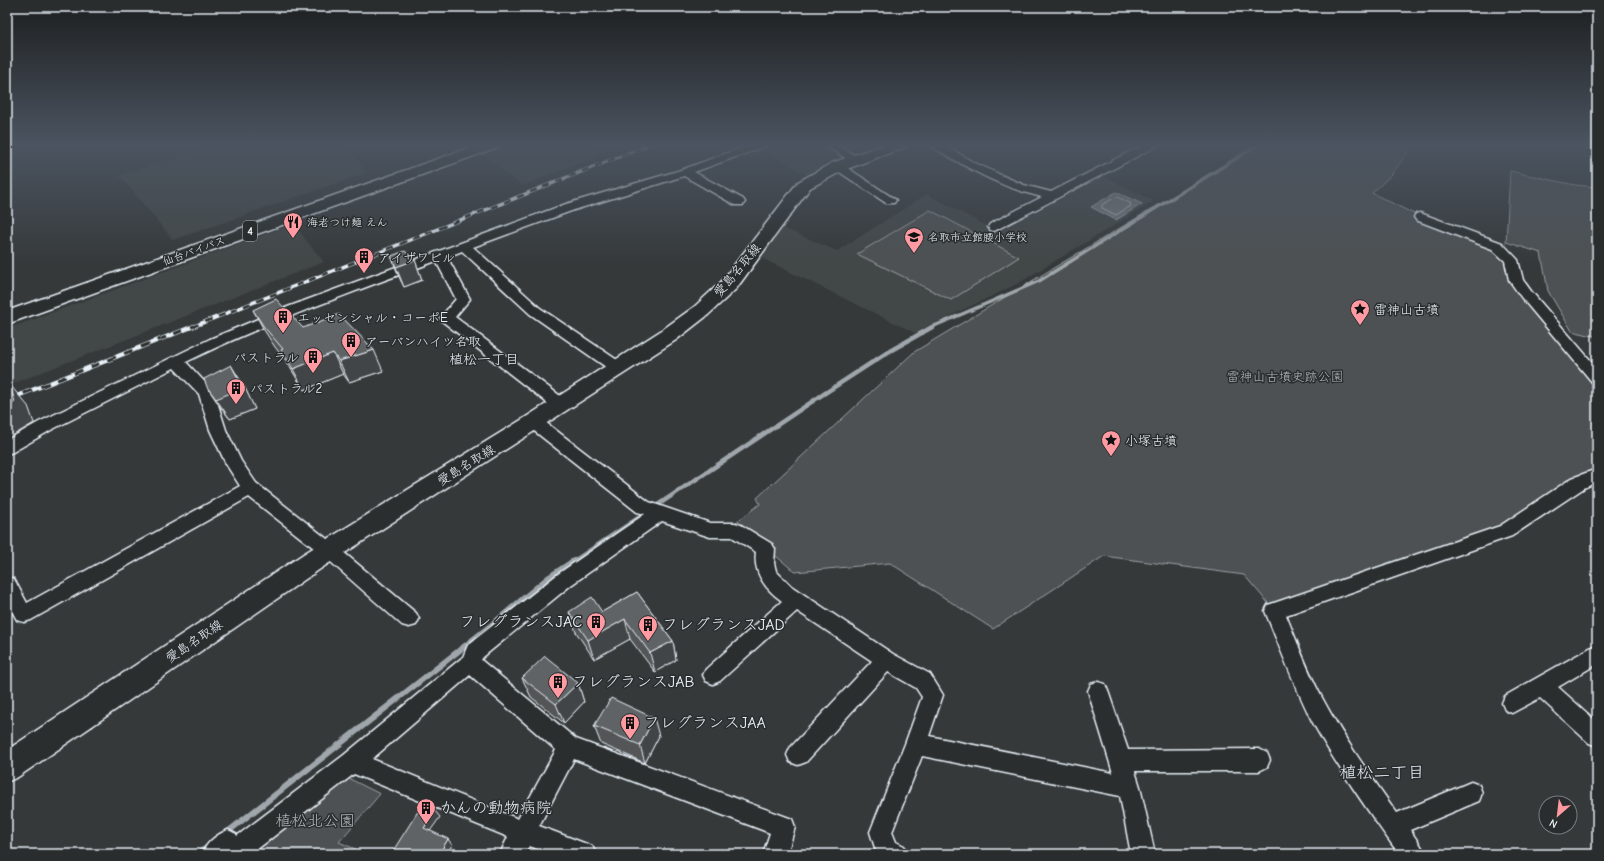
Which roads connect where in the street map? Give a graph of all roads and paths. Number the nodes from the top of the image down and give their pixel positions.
1 (362, 184) edge
2 (382, 184) edge
3 (645, 184) edge
4 (707, 184) edge
5 (805, 184) edge
6 (872, 184) edge
7 (1013, 184) edge
8 (1075, 184) edge
9 (1052, 196) junction
10 (890, 200) dead end
11 (739, 202) dead end
12 (1420, 217) dead end
13 (994, 226) dead end
14 (464, 246) junction
15 (439, 255) junction
16 (7, 311) edge
17 (7, 318) edge
18 (176, 361) junction
19 (618, 368) junction
20 (1597, 378) edge
21 (561, 405) junction
22 (534, 422) junction
23 (7, 448) edge
24 (1597, 475) edge
25 (250, 488) junction
26 (652, 511) junction
27 (330, 551) junction
28 (7, 585) edge
29 (796, 600) junction
30 (409, 618) dead end
31 (1597, 653) edge
32 (886, 660) junction
33 (470, 663) junction
34 (713, 675) dead end
35 (1542, 686) junction
36 (1098, 691) dead end
37 (1512, 703) dead end
38 (1597, 736) edge
39 (916, 744) junction
40 (569, 747) junction
41 (798, 755) dead end
42 (1258, 760) dead end
43 (1120, 761) junction
44 (352, 762) junction
45 (7, 767) edge
46 (1129, 787) junction
47 (1471, 794) dead end
48 (1393, 826) junction
49 (523, 832) junction
50 (214, 854) edge
51 (512, 854) edge
52 (584, 854) edge
53 (775, 854) edge
54 (896, 854) edge
55 (1144, 854) edge
56 (1413, 854) edge

1 - 16 main road, 仙台バイパス / 4
2 - 17 main road, 仙台バイパス / 4
3 - 14 street
4 - 11 street
5 - 19 main road, 愛島名取線
6 - 10 street
7 - 9 street
8 - 9 street
9 - 13 street
12 - 20 street
14 - 15 street
14 - 19 street
15 - 18 street
15 - 21 street
18 - 23 street
18 - 25 street
19 - 21 main road, 愛島名取線
21 - 22 main road, 愛島名取線
22 - 26 street
22 - 27 main road, 愛島名取線
24 - 48 street
25 - 27 street
25 - 28 street
26 - 29 street
26 - 33 street
27 - 30 street
27 - 45 main road, 愛島名取線
29 - 32 street
29 - 34 street
31 - 35 street
32 - 39 street
32 - 41 street
33 - 40 street
33 - 44 street
35 - 37 street
35 - 38 street
36 - 43 street
39 - 46 street
39 - 54 street
40 - 49 street
40 - 53 street
42 - 43 street
43 - 46 street
44 - 49 street
44 - 50 street
46 - 55 street
47 - 48 street
48 - 56 street
49 - 51 street
49 - 52 street

